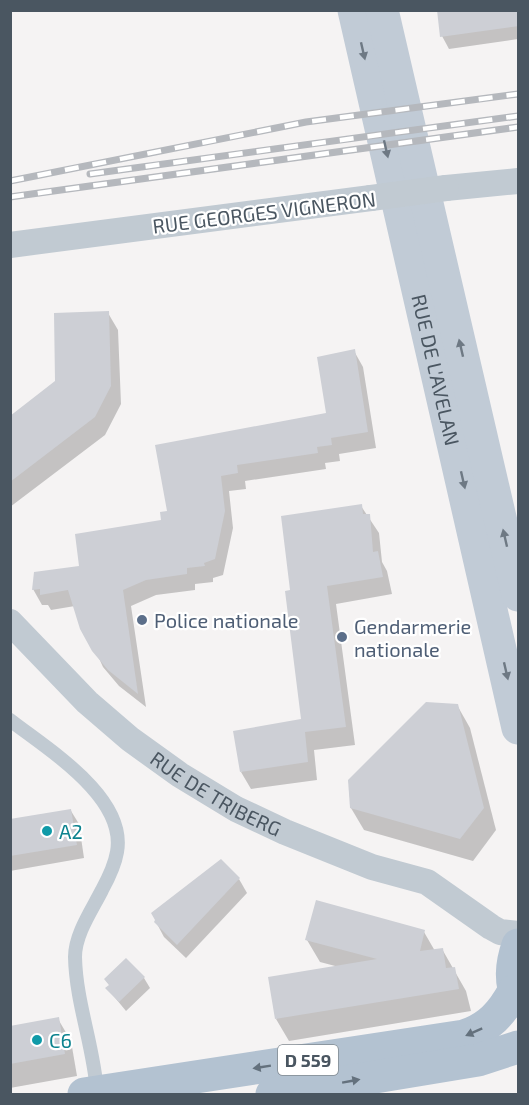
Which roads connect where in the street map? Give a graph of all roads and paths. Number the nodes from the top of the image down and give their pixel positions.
1 (354, 10) edge
2 (382, 10) edge
3 (519, 181) edge
4 (10, 245) edge
5 (519, 594) edge
6 (10, 622) edge
7 (10, 720) edge
8 (519, 728) edge
9 (459, 907) junction
10 (519, 934) edge
11 (516, 977) edge
12 (519, 1047) edge
13 (91, 1093) edge
14 (272, 1095) edge

1 -> 8 main road, RUE DE L'AVELAN
5 -> 2 main road, RUE DE L'AVELAN
3 - 4 street, RUE GEORGES VIGNERON, bridge
6 - 9 street, RUE DE TRIBERG
7 - 13 lane
9 - 10 street, RUE DE TRIBERG
9 - 11 street, RUE DE TRIBERG
11 -> 13 main road, D 559
14 -> 12 main road, D 559

